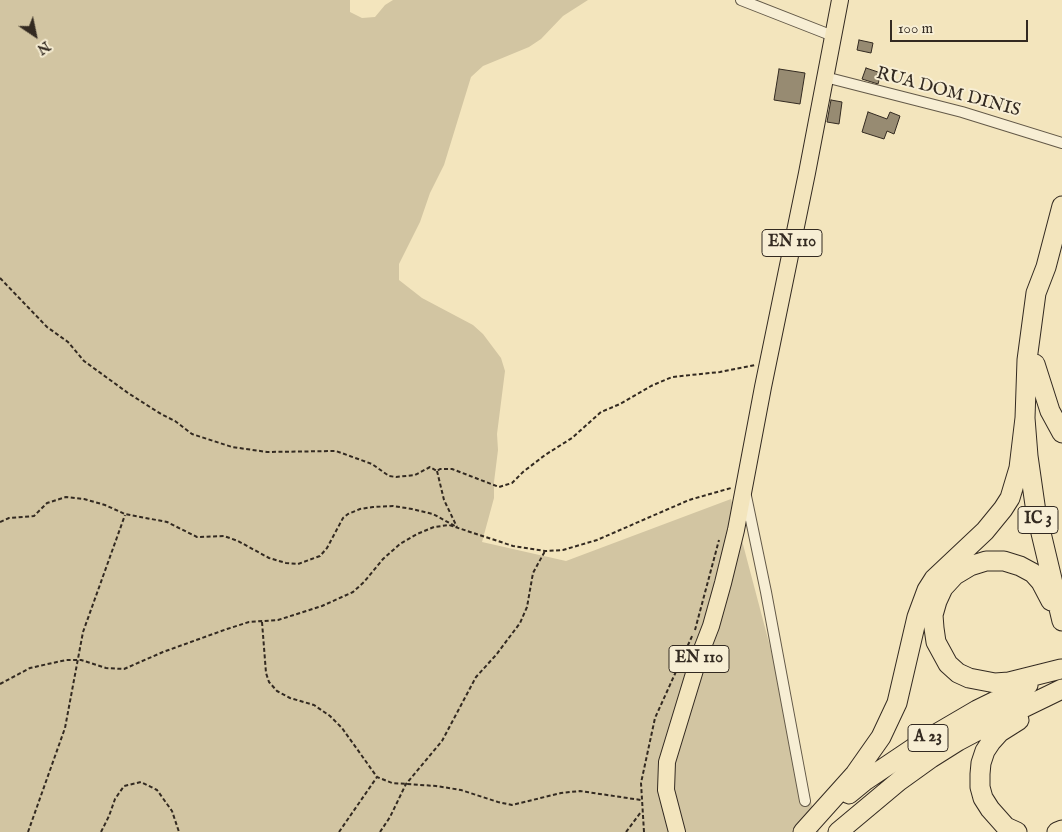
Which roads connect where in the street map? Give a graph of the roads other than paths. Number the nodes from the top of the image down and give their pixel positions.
1 (741, 0) edge
2 (840, 0) edge
3 (833, 36) junction
4 (825, 77) junction
5 (1062, 142) edge
6 (1062, 206) edge
7 (1046, 267) junction
8 (1034, 364) junction
9 (1025, 418) junction
10 (1062, 433) edge
11 (743, 485) junction
12 (1062, 582) edge
13 (1062, 622) edge
14 (1062, 669) edge
15 (1056, 692) edge
16 (805, 801) dead end
17 (1062, 830) edge
18 (677, 832) edge
19 (803, 832) edge
20 (811, 832) edge
21 (838, 832) edge
22 (1017, 832) edge
23 (1057, 832) edge

1 - 3 street
2 - 3 main road, EN 110
3 - 4 main road, EN 110
4 - 5 street, RUA DOM DINIS
4 - 11 main road, EN 110
6 - 7 highway, IC 3
7 - 8 highway, IC 3
7 - 9 highway, IC 3
8 - 10 highway
8 - 12 highway, IC 3
9 - 13 highway, IC 3
9 - 19 highway
11 - 16 street
11 - 18 main road, EN 110
13 - 14 highway
14 - 20 highway, A 23
15 - 21 highway, A 23
15 - 22 highway
17 - 23 highway

